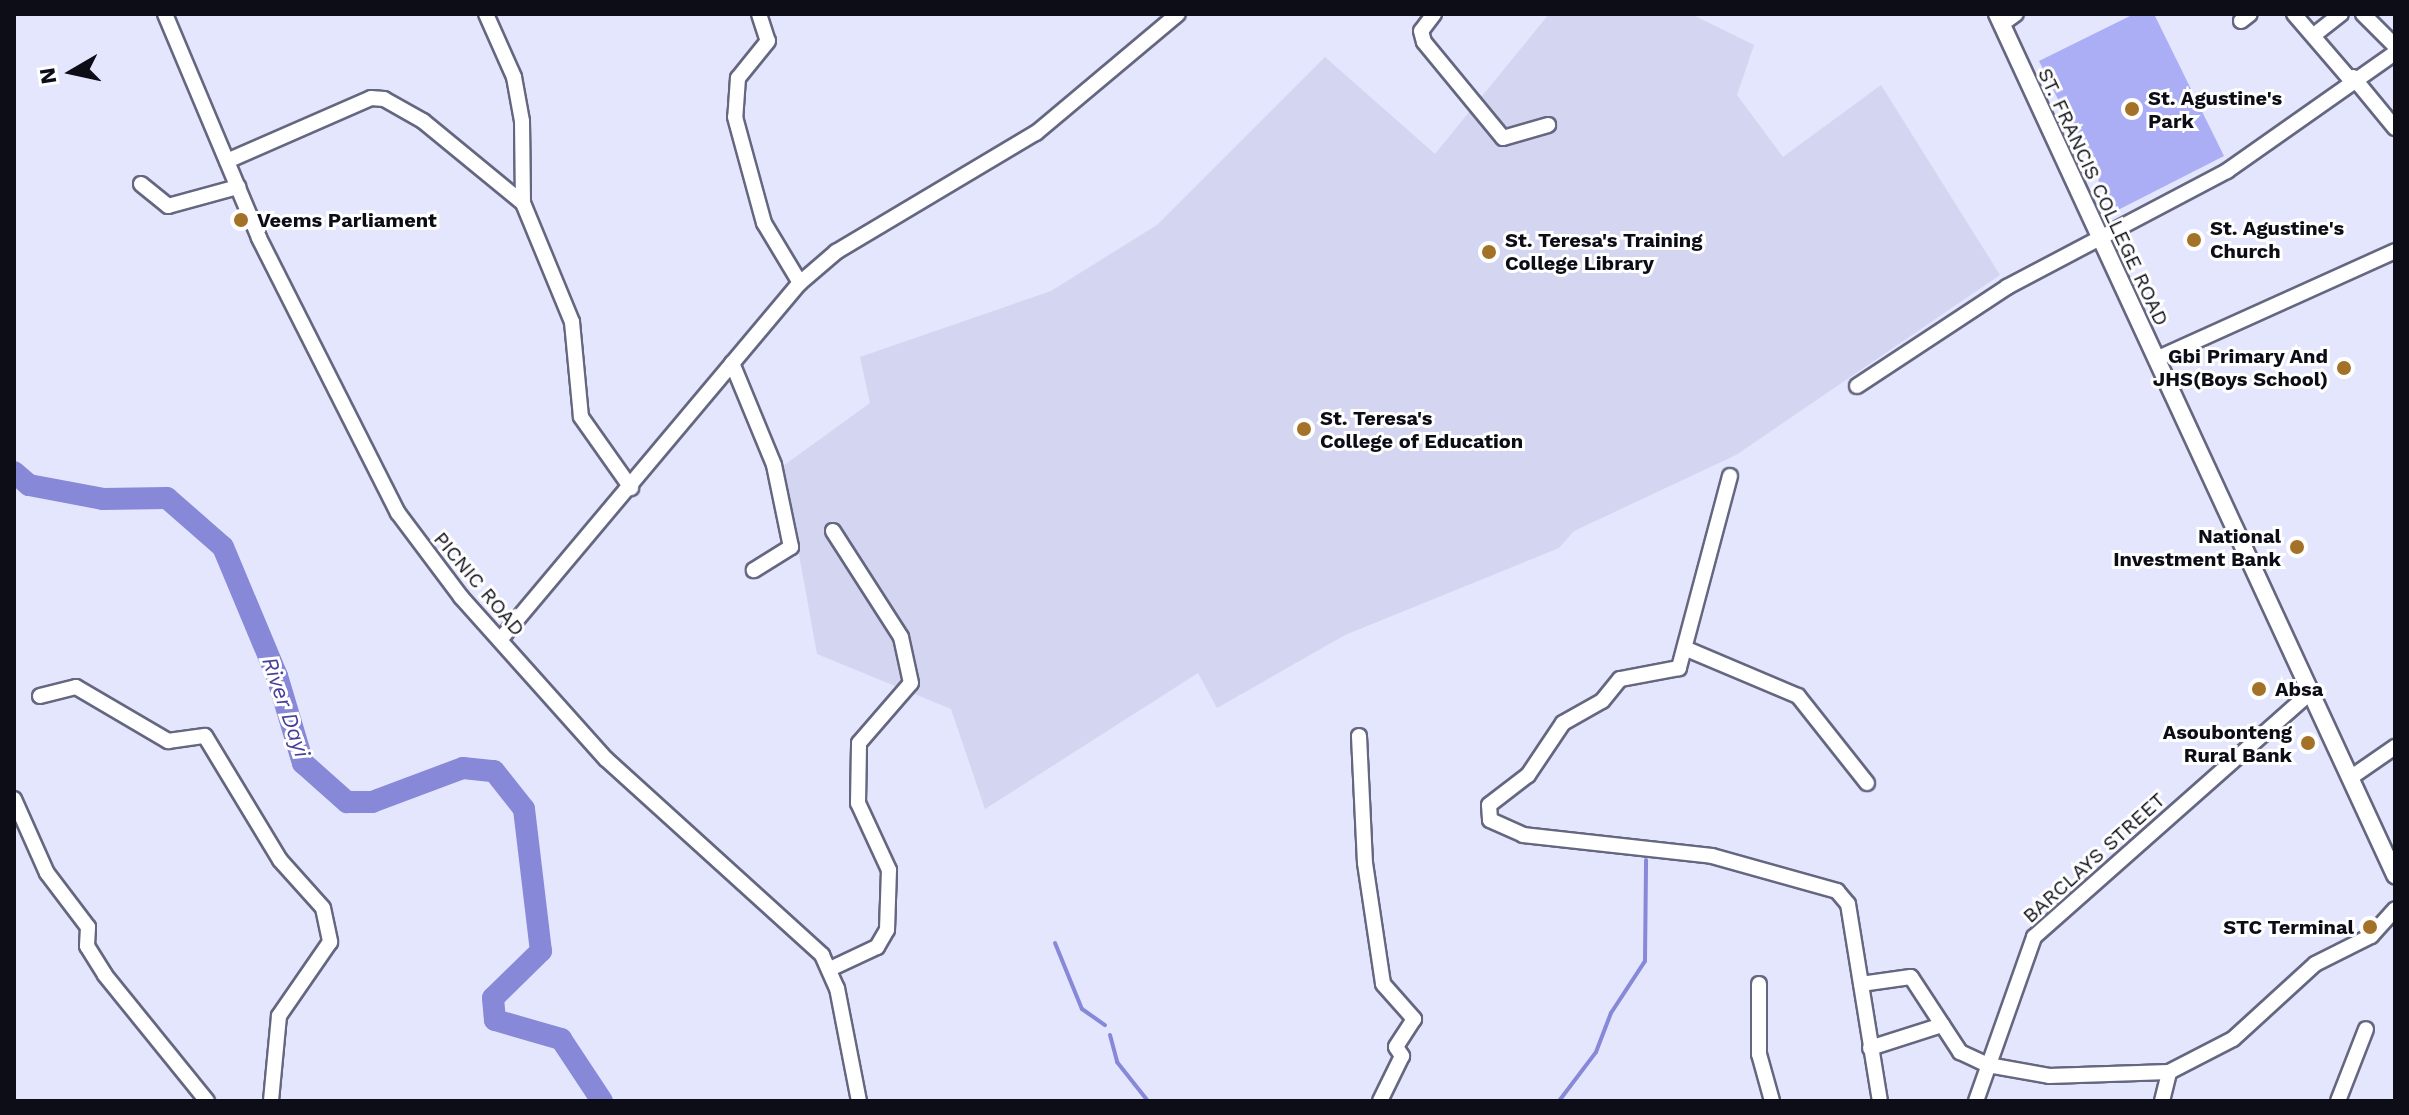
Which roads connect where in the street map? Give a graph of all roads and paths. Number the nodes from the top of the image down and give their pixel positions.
1 (165, 14) edge
2 (486, 14) edge
3 (759, 14) edge
4 (1178, 14) edge
5 (1434, 14) edge
6 (2016, 14) edge
7 (2294, 14) edge
8 (2341, 14) edge
9 (2363, 14) edge
10 (2000, 19) edge
11 (2314, 35) junction
12 (2394, 49) edge
13 (2351, 78) junction
14 (1548, 125) dead end
15 (2395, 128) edge
16 (227, 161) junction
17 (141, 184) dead end
18 (238, 187) junction
19 (523, 203) junction
20 (2101, 241) junction
21 (2395, 251) edge
22 (800, 283) junction
23 (2156, 359) junction
24 (732, 363) junction
25 (1857, 386) dead end
26 (1730, 476) dead end
27 (631, 488) junction
28 (833, 531) dead end
29 (754, 570) dead end
30 (500, 640) junction
31 (1689, 650) junction
32 (2311, 692) junction
33 (40, 696) dead end
34 (1359, 736) dead end
35 (2395, 747) edge
36 (2350, 778) junction
37 (1867, 783) dead end
38 (14, 799) edge
39 (2395, 875) edge
40 (2395, 909) edge
41 (830, 969) junction
42 (1759, 984) dead end
43 (1861, 984) junction
44 (1942, 1025) junction
45 (2366, 1029) dead end
46 (1870, 1048) junction
47 (1988, 1065) junction
48 (2169, 1072) junction
49 (207, 1101) edge
50 (271, 1101) edge
51 (859, 1101) edge
52 (1380, 1101) edge
53 (1772, 1101) edge
54 (1880, 1101) edge
55 (1976, 1101) edge
56 (2162, 1101) edge
57 (2338, 1101) edge

1 - 16 street, PICNIC ROAD
2 - 19 street
3 - 22 street
4 - 22 street
5 - 14 street
6 - 10 street
7 - 11 street
8 - 11 street
9 - 12 street
10 - 20 main road, ST. FRANCIS COLLEGE ROAD
11 - 13 street
12 - 13 street
13 - 15 street
13 - 20 street
16 - 18 street, PICNIC ROAD
16 - 19 street
17 - 18 street
18 - 30 street, PICNIC ROAD
19 - 27 street
20 - 23 main road, ST. FRANCIS COLLEGE ROAD
20 - 25 street
21 - 23 street
22 - 24 street
23 - 32 main road, ST. FRANCIS COLLEGE ROAD
24 - 27 street
24 - 29 street
26 - 31 street
27 - 30 street
28 - 41 street
30 - 41 street, PICNIC ROAD
31 - 37 street
31 - 43 street
32 - 36 main road, ST. FRANCIS COLLEGE ROAD
32 - 47 street, BARCLAYS STREET
33 - 50 street
34 - 52 street
35 - 36 street
36 - 39 main road, ST. FRANCIS COLLEGE ROAD
38 - 49 street
40 - 48 street
41 - 51 street
42 - 53 street
43 - 44 street
43 - 46 street
44 - 46 street
44 - 47 street
45 - 57 street
46 - 54 street
47 - 48 street
47 - 55 street, BARCLAYS STREET
48 - 56 street

